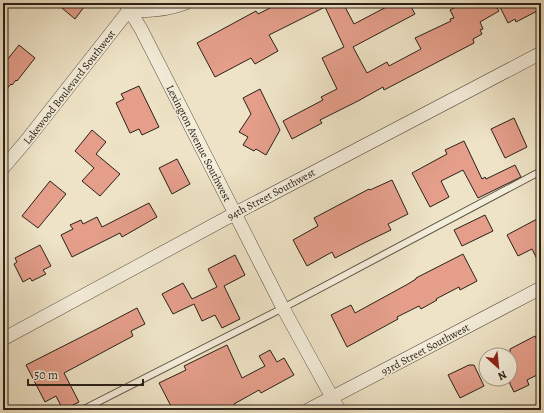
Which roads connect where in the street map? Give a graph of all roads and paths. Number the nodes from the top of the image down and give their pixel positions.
1 (186, 3) edge
2 (129, 5) edge
3 (541, 53) edge
4 (3, 168) edge
5 (541, 171) edge
6 (234, 214) junction
7 (541, 288) edge
8 (283, 308) junction
9 (3, 338) edge
10 (333, 398) junction
11 (541, 406) edge
12 (82, 410) edge
13 (308, 410) edge
14 (339, 410) edge
15 (534, 410) edge

1 - 2 street
2 - 4 street, Lakewood Boulevard Southwest
2 - 6 street, Lexington Avenue Southwest
3 - 6 street, 94th Street Southwest
5 - 8 lane
6 - 8 street, Lexington Avenue Southwest
6 - 9 street, 94th Street Southwest
7 - 10 street, 93rd Street Southwest
8 - 10 street, Lexington Avenue Southwest
8 - 12 lane
10 - 13 street, 93rd Street Southwest
10 - 14 street, Lexington Avenue Southwest
11 - 15 lane

